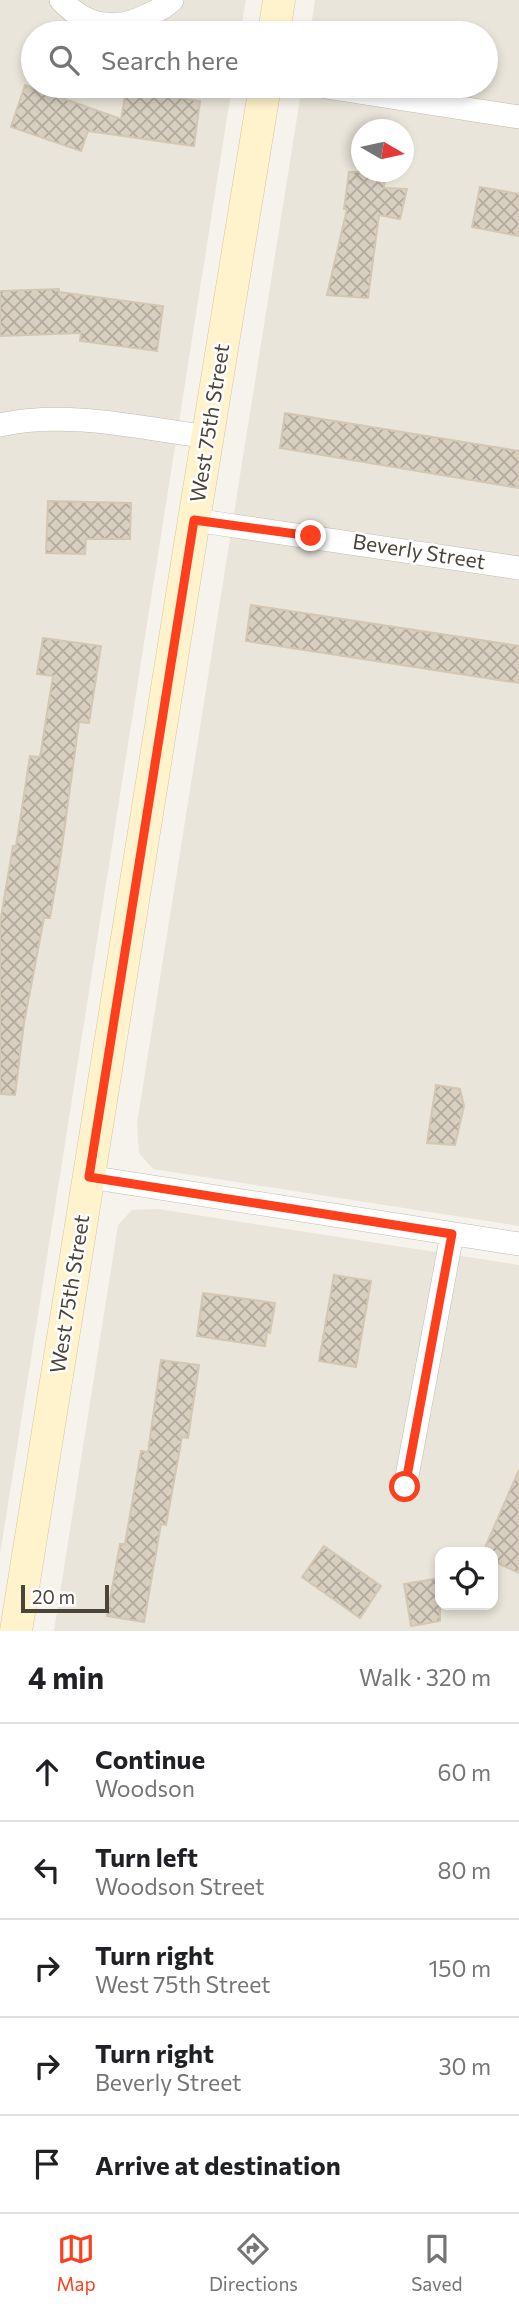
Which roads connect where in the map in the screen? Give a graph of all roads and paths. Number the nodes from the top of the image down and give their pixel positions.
1 (61, 0) edge
2 (172, 0) edge
3 (279, 0) edge
4 (93, 21) edge
5 (137, 21) edge
6 (276, 21) edge
7 (263, 98) edge
8 (397, 98) edge
9 (519, 117) edge
10 (0, 425) edge
11 (208, 437) junction
12 (194, 520) junction
13 (519, 568) edge
14 (89, 1177) junction
15 (452, 1234) junction
16 (519, 1244) edge
17 (405, 1487) dead end
18 (16, 1631) edge

1 - 4 street
2 - 5 street
3 - 6 main road
7 - 11 main road, West 75th Street
8 - 9 street
10 - 11 street
11 - 12 main road, West 75th Street
12 - 13 street, Beverly Street
12 - 14 main road, West 75th Street
14 - 15 street
14 - 18 main road, West 75th Street
15 - 16 street
15 - 17 street

